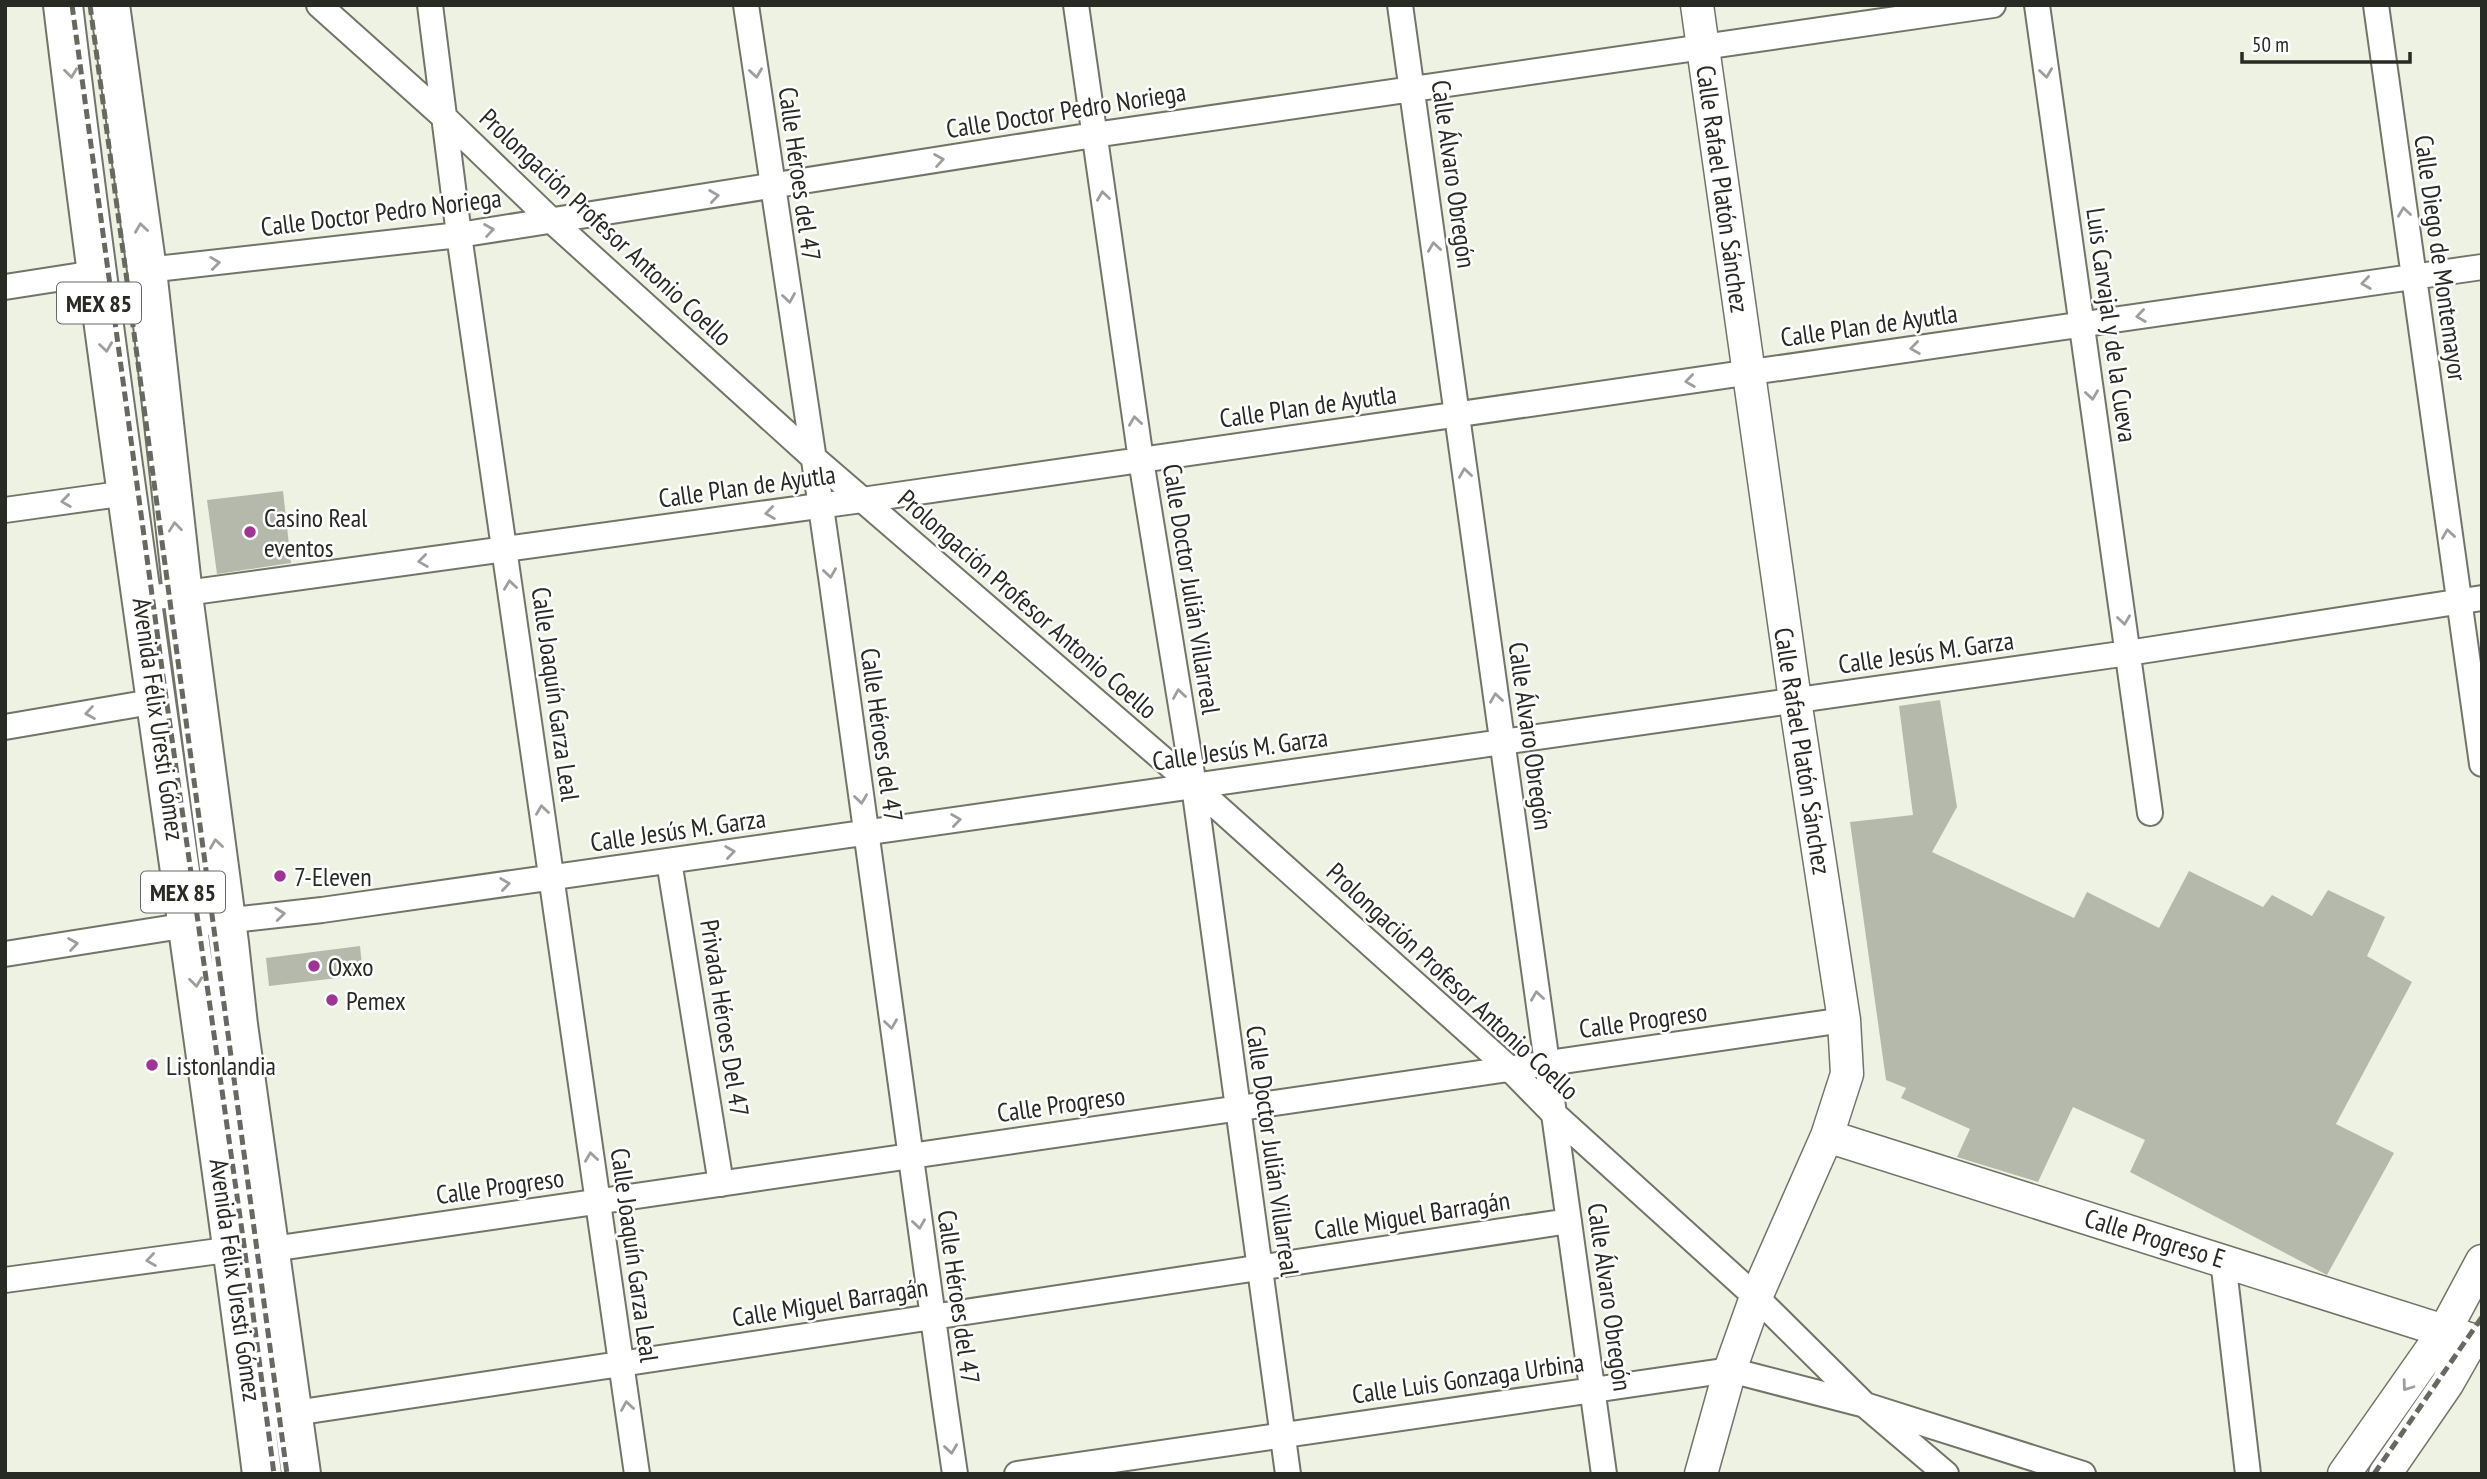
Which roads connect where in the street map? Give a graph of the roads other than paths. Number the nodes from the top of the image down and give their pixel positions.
1 (63, 5) edge
2 (110, 5) edge
3 (319, 5) edge
4 (429, 5) edge
5 (746, 5) edge
6 (1076, 5) edge
7 (1400, 5) edge
8 (1697, 5) edge
9 (1993, 5) edge
10 (2037, 5) edge
11 (2376, 5) edge
12 (1703, 47) junction
13 (1412, 89) junction
14 (444, 117) junction
15 (1094, 135) junction
16 (772, 187) junction
17 (551, 220) junction
18 (459, 235) junction
19 (2482, 267) edge
20 (147, 270) junction
21 (95, 273) junction
22 (2413, 277) junction
23 (5, 288) edge
24 (2082, 324) junction
25 (1748, 372) junction
26 (1457, 415) junction
27 (814, 458) junction
28 (1141, 460) junction
29 (127, 493) junction
30 (862, 500) junction
31 (821, 506) junction
32 (5, 510) edge
33 (505, 550) junction
34 (183, 594) junction
35 (142, 599) junction
36 (2470, 600) edge
37 (2128, 653) junction
38 (1795, 700) junction
39 (157, 701) junction
40 (5, 727) edge
41 (1502, 742) junction
42 (2482, 764) edge
43 (1194, 786) junction
44 (2150, 813) dead end
45 (865, 833) junction
46 (669, 861) junction
47 (551, 878) junction
48 (226, 920) junction
49 (188, 925) junction
50 (5, 954) edge
51 (1844, 1020) junction
52 (1548, 1064) junction
53 (1510, 1069) junction
54 (212, 1106) junction
55 (1237, 1108) junction
56 (1555, 1115) junction
57 (253, 1128) junction
58 (1827, 1136) junction
59 (909, 1156) junction
60 (242, 1182) junction
61 (721, 1184) junction
62 (597, 1202) junction
63 (1569, 1221) junction
64 (286, 1247) junction
65 (219, 1251) junction
66 (2223, 1260) junction
67 (2482, 1261) edge
68 (1259, 1268) junction
69 (5, 1280) edge
70 (1756, 1297) junction
71 (932, 1317) junction
72 (2466, 1338) edge
73 (620, 1364) junction
74 (1730, 1370) junction
75 (1592, 1390) junction
76 (1865, 1405) junction
77 (308, 1410) junction
78 (1283, 1435) junction
79 (305, 1465) edge
80 (256, 1467) edge
81 (637, 1474) edge
82 (955, 1474) edge
83 (1017, 1474) edge
84 (1288, 1474) edge
85 (1604, 1474) edge
86 (1702, 1474) edge
87 (1946, 1474) edge
88 (2083, 1474) edge
89 (2248, 1474) edge
90 (2344, 1474) edge
91 (2385, 1474) edge

1 -> 21 main road, Avenida Félix Uresti Gómez / MEX 85
20 -> 2 main road, Avenida Félix Uresti Gómez / MEX 85
3 - 14 street, Prolongación Profesor Antonio Coello
4 - 14 street, Calle Joaquín Garza Leal
5 -> 16 street, Calle Héroes del 47
6 - 15 street, Calle Doctor Julián Villarreal
7 - 13 street, Calle Álvaro Obregón
8 - 12 street, Calle Rafael Platón Sánchez
9 - 12 street, Calle Doctor Pedro Noriega
10 -> 24 street, Luis Carvajal y de la Cueva
22 -> 11 street, Calle Diego de Montemayor
12 - 13 street, Calle Doctor Pedro Noriega
12 - 25 street, Calle Rafael Platón Sánchez
13 - 15 street, Calle Doctor Pedro Noriega
26 -> 13 street, Calle Álvaro Obregón
14 - 17 street, Prolongación Profesor Antonio Coello
14 - 18 street, Calle Joaquín Garza Leal
16 -> 15 street, Calle Doctor Pedro Noriega
28 -> 15 street, Calle Doctor Julián Villarreal
17 -> 16 street, Calle Doctor Pedro Noriega
16 -> 27 street, Calle Héroes del 47
18 -> 17 street, Calle Doctor Pedro Noriega
17 - 27 street, Prolongación Profesor Antonio Coello
20 -> 18 street, Calle Doctor Pedro Noriega
18 - 33 street, Calle Joaquín Garza Leal
19 - 22 street, Calle Plan de Ayutla
34 -> 20 main road, Avenida Félix Uresti Gómez / MEX 85
21 - 23 street
21 -> 29 main road, Avenida Félix Uresti Gómez / MEX 85
22 -> 24 street, Calle Plan de Ayutla
36 -> 22 street, Calle Diego de Montemayor
24 -> 25 street, Calle Plan de Ayutla
24 -> 37 street, Luis Carvajal y de la Cueva
25 -> 26 street, Calle Plan de Ayutla
25 - 38 street, Calle Rafael Platón Sánchez
26 - 28 street, Calle Plan de Ayutla
41 -> 26 street, Calle Álvaro Obregón
27 - 30 street, Prolongación Profesor Antonio Coello
27 - 31 street, Calle Héroes del 47
28 - 30 street, Calle Plan de Ayutla
43 -> 28 street, Calle Doctor Julián Villarreal
29 -> 32 street
29 - 35 main road, Avenida Félix Uresti Gómez / MEX 85
30 - 31 street, Calle Plan de Ayutla
30 - 43 street, Prolongación Profesor Antonio Coello
31 -> 33 street, Calle Plan de Ayutla
31 -> 45 street, Calle Héroes del 47
33 -> 34 street, Calle Plan de Ayutla
47 -> 33 street, Calle Joaquín Garza Leal
34 - 35 street, Calle Plan de Ayutla
48 -> 34 main road, Avenida Félix Uresti Gómez / MEX 85
35 - 39 main road, Avenida Félix Uresti Gómez / MEX 85
36 - 37 street, Calle Jesús M. Garza
36 - 42 street, Calle Diego de Montemayor
37 - 38 street, Calle Jesús M. Garza
37 - 44 street, Luis Carvajal y de la Cueva
38 - 41 street, Calle Jesús M. Garza
38 - 51 street, Calle Rafael Platón Sánchez
39 -> 40 street
39 - 49 main road, Avenida Félix Uresti Gómez / MEX 85
41 - 43 street, Calle Jesús M. Garza
52 -> 41 street, Calle Álvaro Obregón
45 -> 43 street, Calle Jesús M. Garza
43 - 53 street, Prolongación Profesor Antonio Coello
43 - 55 street, Calle Doctor Julián Villarreal
46 -> 45 street, Calle Jesús M. Garza
45 -> 59 street, Calle Héroes del 47
46 - 47 street, Calle Jesús M. Garza
46 - 61 street, Privada Héroes Del 47
48 -> 47 street, Calle Jesús M. Garza
62 -> 47 street, Calle Joaquín Garza Leal
48 - 49 street, Calle Jesús M. Garza
48 - 57 main road, Avenida Félix Uresti Gómez / MEX 85
50 -> 49 street, Calle Jesús M. Garza
49 -> 54 main road, Avenida Félix Uresti Gómez / MEX 85
51 - 52 street, Calle Progreso
51 - 58 street, Calle Rafael Platón Sánchez
52 - 53 street, Calle Progreso
52 - 56 street, Calle Álvaro Obregón
53 - 55 street, Calle Progreso
53 - 56 street, Prolongación Profesor Antonio Coello
54 - 60 main road, Avenida Félix Uresti Gómez / MEX 85
54 - 65 street
55 - 59 street, Calle Progreso
55 - 68 street, Calle Doctor Julián Villarreal
56 - 63 street, Calle Álvaro Obregón
56 - 70 street, Prolongación Profesor Antonio Coello
57 - 60 main road, Avenida Félix Uresti Gómez / MEX 85
57 - 64 street
58 - 66 street, Calle Progreso E
58 - 70 street, Calle Rafael Platón Sánchez
59 - 61 street, Calle Progreso
59 -> 71 street, Calle Héroes del 47
60 - 79 main road, Avenida Félix Uresti Gómez / MEX 85
60 - 80 main road, Avenida Félix Uresti Gómez / MEX 85
61 - 62 street, Calle Progreso
62 - 64 street, Calle Progreso
62 - 73 street, Calle Joaquín Garza Leal
63 - 68 street, Calle Miguel Barragán
63 - 75 street, Calle Álvaro Obregón
64 - 77 street
65 -> 69 street
65 - 80 street
66 - 72 street, Calle Progreso E
66 - 89 street
67 - 72 street
68 - 71 street, Calle Miguel Barragán
68 - 78 street, Calle Doctor Julián Villarreal
70 - 74 street, Calle Rafael Platón Sánchez
70 - 76 street, Prolongación Profesor Antonio Coello
71 - 73 street, Calle Miguel Barragán
71 -> 82 street, Calle Héroes del 47
72 -> 90 street
72 - 91 street
73 - 77 street, Calle Miguel Barragán
81 -> 73 street, Calle Joaquín Garza Leal
74 - 75 street, Calle Luis Gonzaga Urbina
74 - 76 street, Calle Luis Gonzaga Urbina
74 - 86 street, Calle Rafael Platón Sánchez
75 - 78 street, Calle Luis Gonzaga Urbina
75 - 85 street, Calle Álvaro Obregón
76 - 87 street, Prolongación Profesor Antonio Coello
76 - 88 street, Calle Luis Gonzaga Urbina
77 - 79 street
78 - 83 street, Calle Luis Gonzaga Urbina
78 - 84 street, Calle Doctor Julián Villarreal

